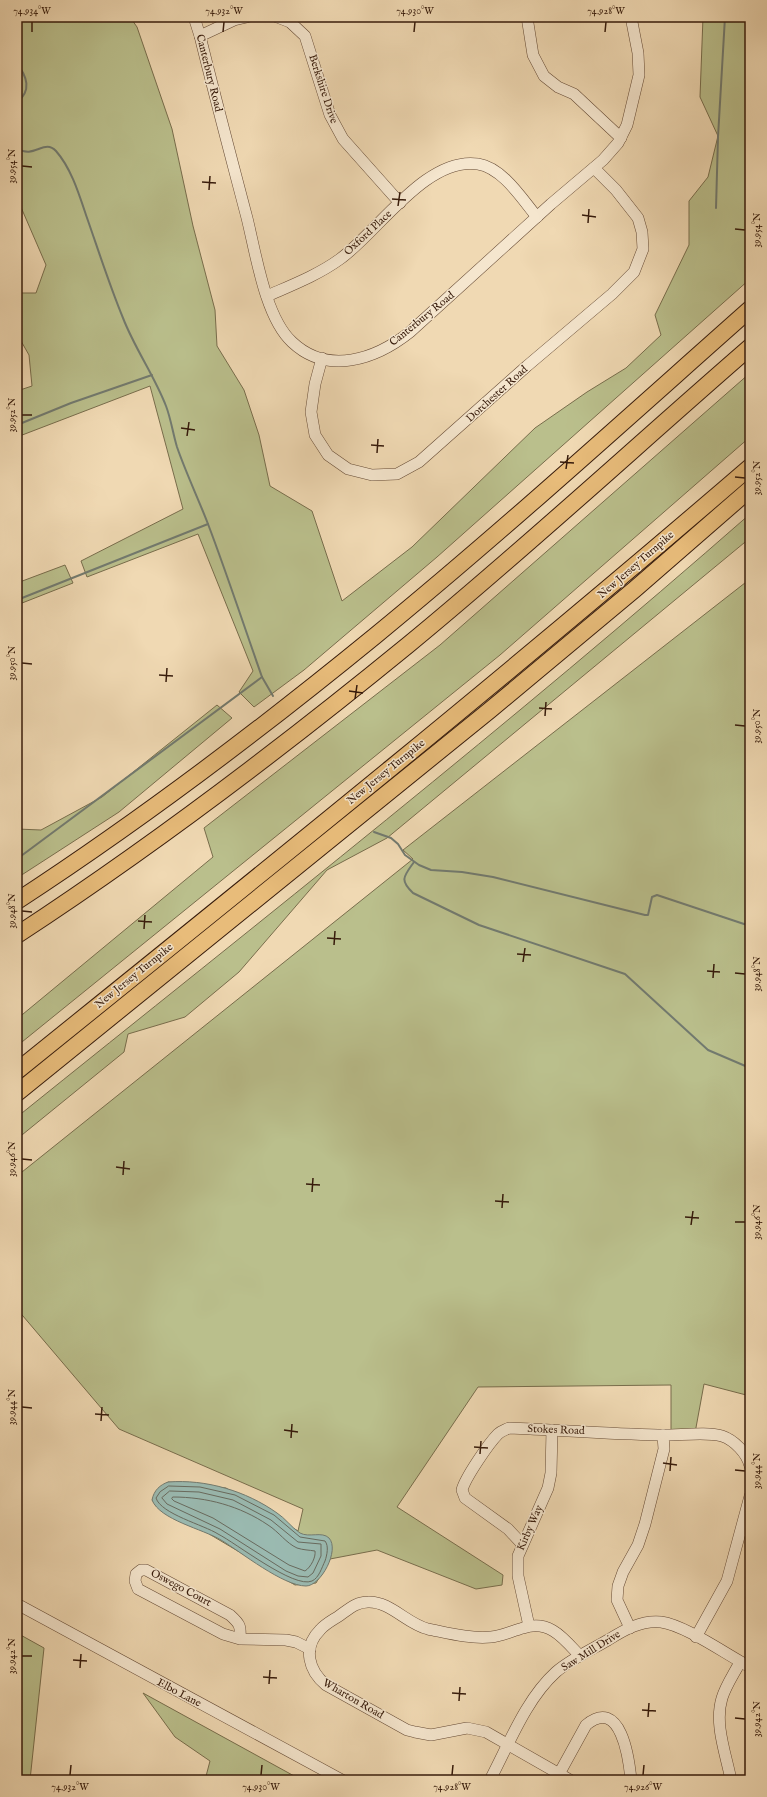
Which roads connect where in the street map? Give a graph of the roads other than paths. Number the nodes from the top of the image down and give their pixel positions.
1 (194, 17) edge
2 (247, 17) edge
3 (277, 17) edge
4 (527, 17) edge
5 (631, 17) edge
6 (200, 36) junction
7 (621, 138) junction
8 (594, 168) junction
9 (400, 203) junction
10 (537, 217) junction
11 (267, 296) junction
12 (750, 309) edge
13 (750, 346) edge
14 (322, 358) junction
15 (750, 467) edge
16 (750, 490) edge
17 (17, 901) edge
18 (17, 935) edge
19 (17, 1071) edge
20 (17, 1093) edge
21 (552, 1430) junction
22 (663, 1435) junction
23 (750, 1466) edge
24 (750, 1496) edge
25 (522, 1544) junction
26 (17, 1604) edge
27 (529, 1626) junction
28 (630, 1628) junction
29 (696, 1637) junction
30 (240, 1639) junction
31 (310, 1649) junction
32 (580, 1656) junction
33 (745, 1664) edge
34 (508, 1745) junction
35 (559, 1774) junction
36 (342, 1780) edge
37 (490, 1780) edge
38 (570, 1780) edge
39 (631, 1780) edge
40 (731, 1780) edge

1 - 6 street, Canterbury Road
2 - 6 street
3 - 9 street, Berkshire Drive
4 - 7 street
5 - 7 street, Canterbury Road
6 - 11 street, Canterbury Road
7 - 8 street, Canterbury Road
8 - 10 street, Canterbury Road
8 - 14 street, Dorchester Road
9 - 10 street, Oxford Place
9 - 11 street, Oxford Place
10 - 14 street, Canterbury Road
11 - 14 street, Canterbury Road
12 - 17 highway
13 - 18 highway
15 - 19 highway, New Jersey Turnpike
16 - 20 highway, New Jersey Turnpike
21 - 22 street, Stokes Road
21 - 25 street, Kirby Way
21 - 25 street, Stokes Road
22 - 23 street, Stokes Road
22 - 28 street
24 - 29 street
25 - 27 street, Kirby Way
26 - 36 street, Elbo Lane
27 - 31 street
27 - 32 street
28 - 29 street, Saw Mill Drive
28 - 32 street, Saw Mill Drive
29 - 33 street, Saw Mill Drive
30 - 30 street, Oswego Court
30 - 31 street, Oswego Court
31 - 34 street, Wharton Road
32 - 34 street, Saw Mill Drive
33 - 40 street
34 - 35 street, Wharton Road
34 - 37 street, Saw Mill Drive
35 - 38 street, Wharton Road
35 - 39 street

